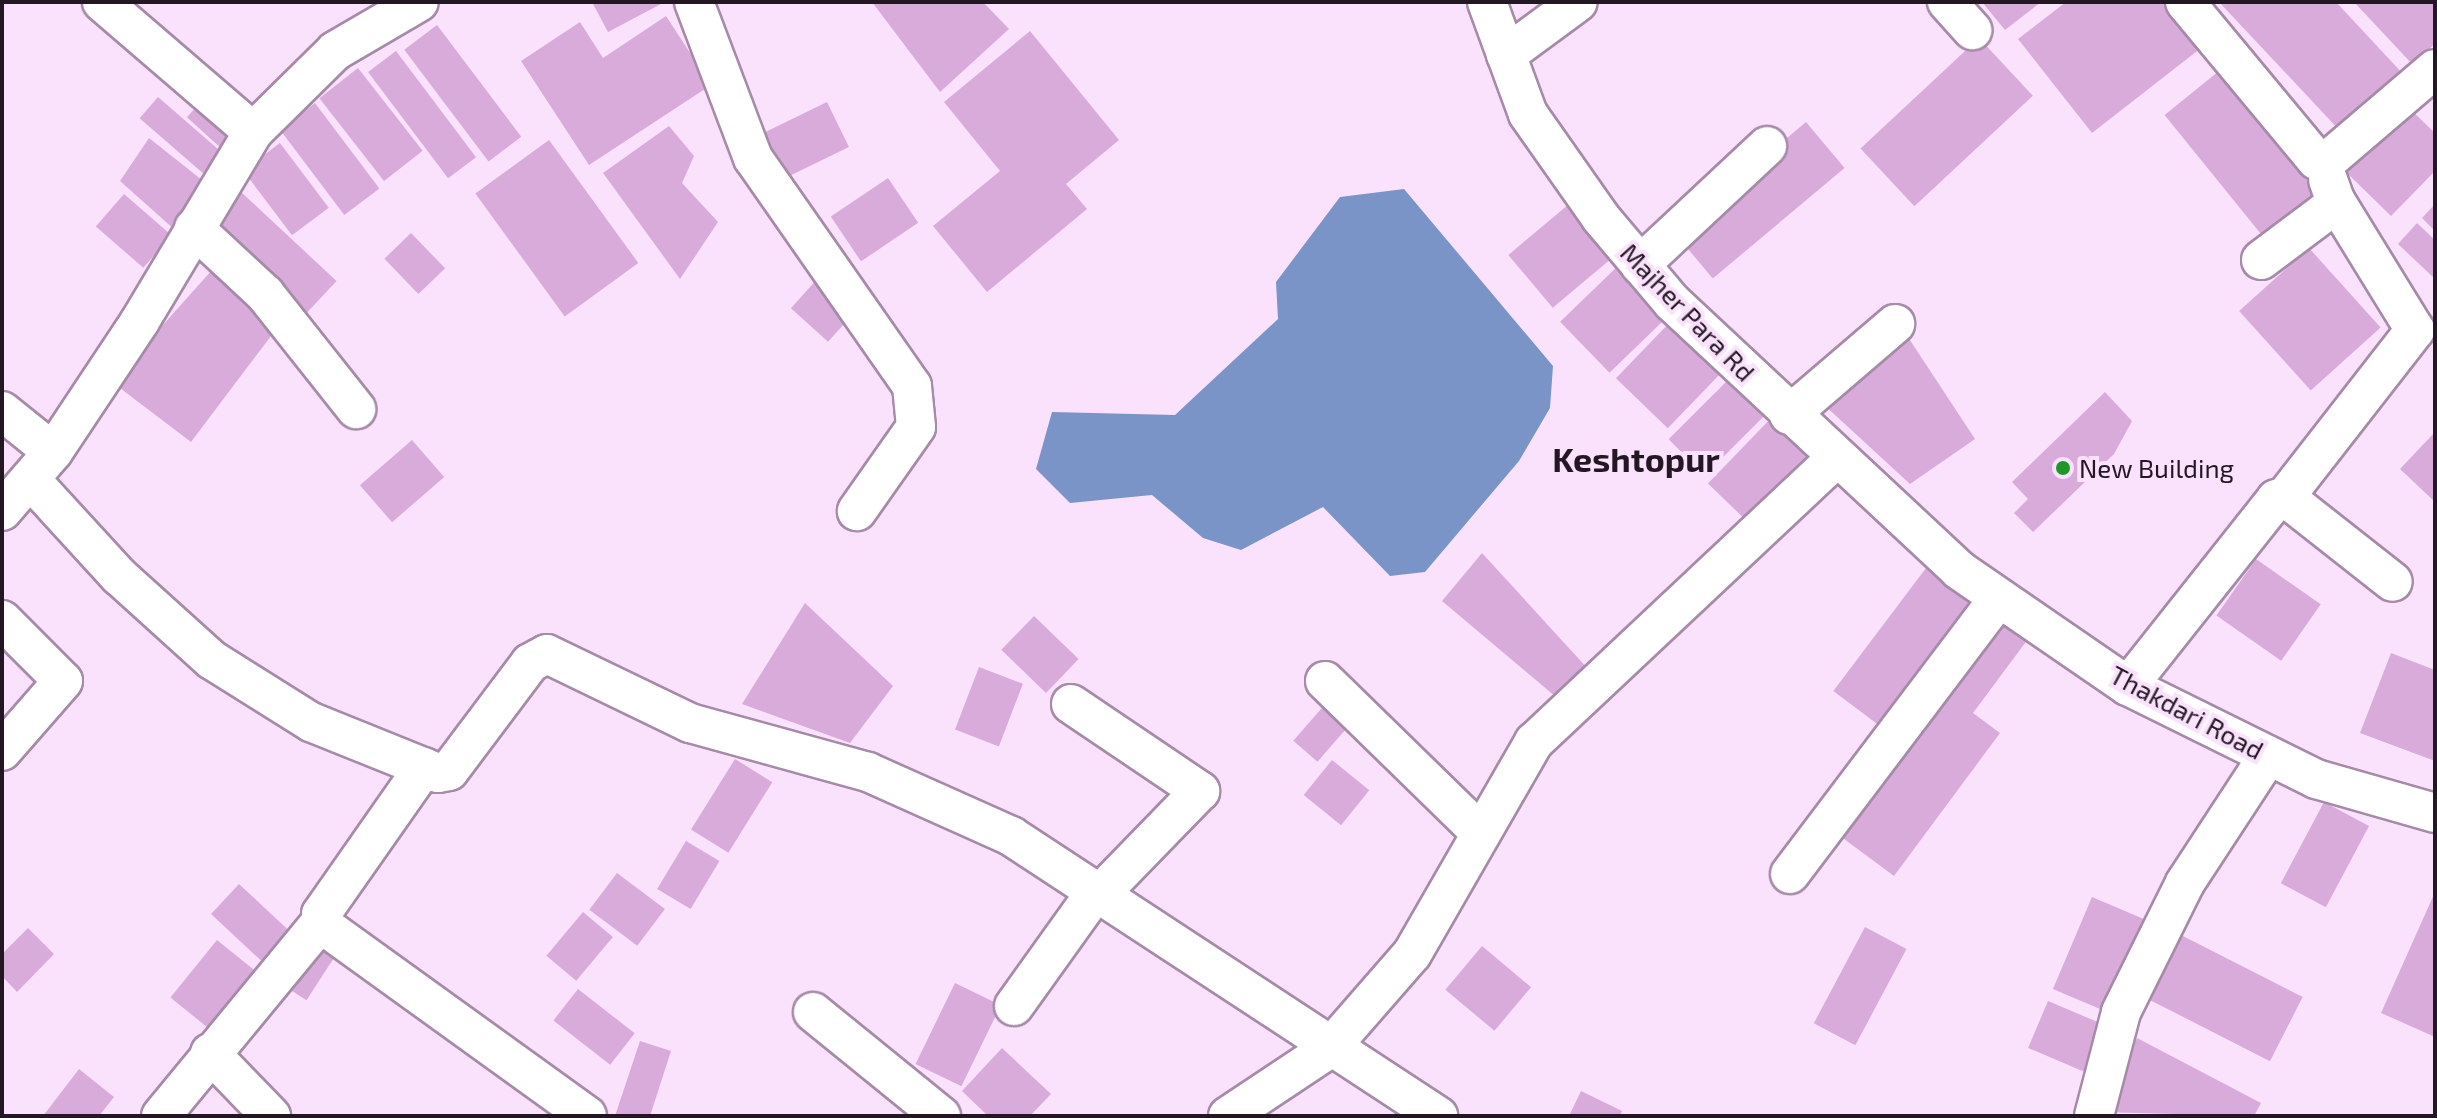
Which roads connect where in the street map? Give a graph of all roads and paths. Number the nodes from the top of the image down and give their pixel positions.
1 (102, 2) edge
2 (419, 2) edge
3 (694, 2) edge
4 (1487, 2) edge
5 (1578, 2) edge
6 (1947, 2) edge
7 (2185, 2) edge
8 (1972, 30) dead end
9 (1506, 55) junction
10 (2435, 69) edge
11 (253, 132) junction
12 (1767, 146) dead end
13 (2316, 160) junction
14 (2335, 200) junction
15 (194, 228) junction
16 (2261, 260) dead end
17 (1640, 265) junction
18 (1895, 324) dead end
19 (356, 409) dead end
20 (2, 411) edge
21 (1789, 415) junction
22 (1837, 457) junction
23 (41, 465) junction
24 (2285, 497) junction
25 (2, 511) edge
26 (857, 511) dead end
27 (1959, 570) joint
28 (2393, 582) dead end
29 (1999, 598) junction
30 (2, 620) edge
31 (1325, 681) dead end
32 (2128, 686) junction
33 (1071, 704) dead end
34 (2, 751) edge
35 (2268, 756) junction
36 (424, 767) junction
37 (2435, 813) edge
38 (1481, 833) junction
39 (1790, 874) dead end
40 (1097, 894) junction
41 (322, 921) junction
42 (1014, 1006) dead end
43 (813, 1012) dead end
44 (1329, 1049) junction
45 (210, 1053) junction
46 (161, 1116) edge
47 (271, 1116) edge
48 (587, 1116) edge
49 (941, 1116) edge
50 (1228, 1116) edge
51 (1438, 1116) edge
52 (2094, 1116) edge

1 - 11 street
2 - 11 street
3 - 26 street
4 - 9 street, Majher Para Rd
5 - 9 street
6 - 8 street
7 - 13 street
9 - 17 street, Majher Para Rd
10 - 13 street
11 - 15 street
12 - 17 street
13 - 14 street
14 - 16 street
14 - 24 street
15 - 19 street
15 - 23 street
17 - 21 street, Majher Para Rd
18 - 21 street
20 - 23 street
21 - 22 street, Majher Para Rd
22 - 27 street, Majher Para Rd
22 - 38 street
23 - 25 street
23 - 36 street
24 - 28 street
24 - 32 street
27 - 29 street, Thakdari Road
29 - 32 street, Thakdari Road
29 - 39 street
30 - 34 street
31 - 38 street
32 - 35 street, Thakdari Road
33 - 40 street
35 - 37 street, Thakdari Road
35 - 52 street
36 - 40 street
36 - 41 street
38 - 44 street
40 - 42 street
40 - 44 street
41 - 45 street
41 - 48 street
43 - 49 street
44 - 50 street
44 - 51 street
45 - 46 street
45 - 47 street

